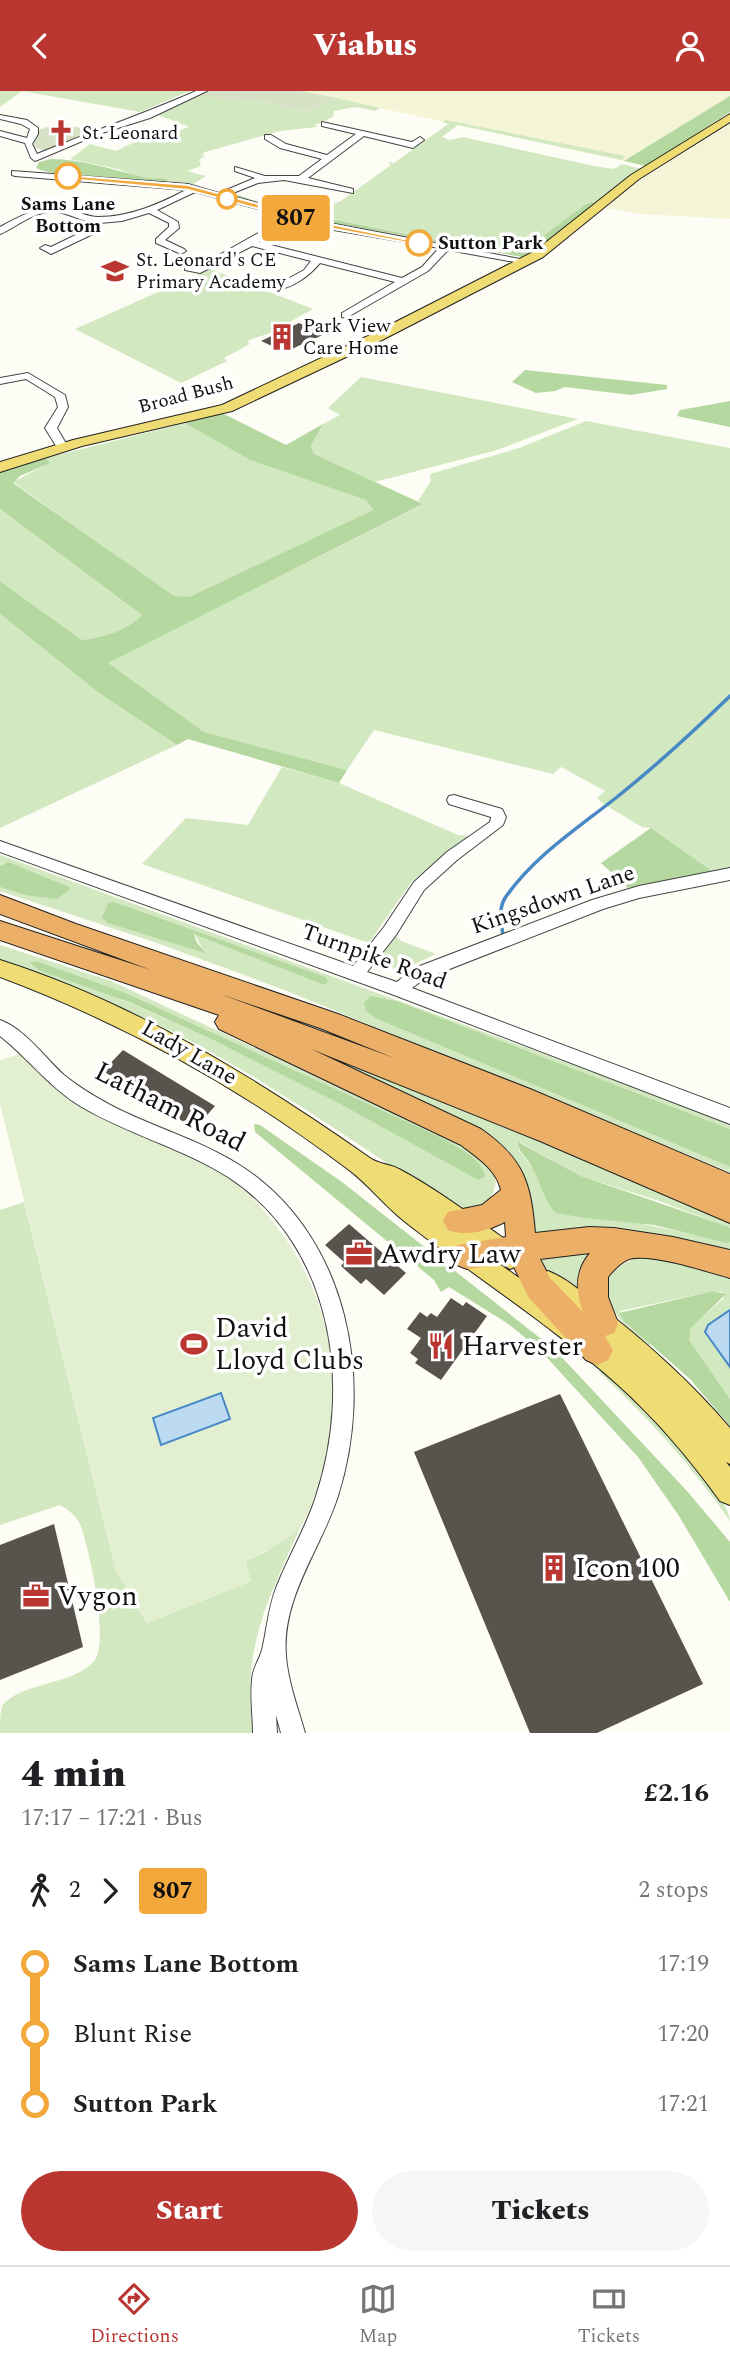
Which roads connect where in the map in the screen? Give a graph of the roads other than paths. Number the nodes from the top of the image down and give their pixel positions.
1 (203, 91) edge
2 (0, 117) edge
3 (730, 117) edge
4 (334, 118) dead end
5 (0, 133) edge
6 (363, 133) junction
7 (281, 134) dead end
8 (268, 137) junction
9 (257, 139) dead end
10 (30, 141) junction
11 (413, 145) dead end
12 (328, 157) junction
13 (35, 158) junction
14 (31, 169) junction
15 (238, 169) dead end
16 (10, 175) dead end
17 (262, 178) junction
18 (301, 179) junction
19 (194, 189) junction
20 (234, 189) junction
21 (220, 196) junction
22 (340, 198) dead end
23 (275, 202) dead end
24 (149, 210) junction
25 (293, 217) junction
26 (96, 220) junction
27 (0, 231) edge
28 (251, 243) junction
29 (446, 247) junction
30 (45, 249) dead end
31 (181, 251) dead end
32 (318, 260) junction
33 (526, 261) junction
34 (188, 268) dead end
35 (404, 282) junction
36 (282, 283) dead end
37 (351, 309) dead end
38 (39, 368) dead end
39 (27, 376) junction
40 (0, 381) edge
41 (62, 447) junction
42 (0, 467) edge
43 (454, 800) dead end
44 (0, 846) edge
45 (730, 873) edge
46 (0, 904) edge
47 (0, 911) edge
48 (0, 930) edge
49 (66, 941) junction
50 (0, 968) edge
51 (356, 974) junction
52 (400, 990) junction
53 (0, 1027) edge
54 (730, 1116) edge
55 (363, 1166) junction
56 (730, 1187) edge
57 (517, 1192) junction
58 (730, 1210) edge
59 (458, 1221) junction
60 (629, 1245) junction
61 (467, 1255) junction
62 (519, 1258) junction
63 (730, 1264) edge
64 (600, 1337) junction
65 (730, 1450) edge
66 (730, 1491) edge
67 (274, 1648) junction
68 (265, 1733) edge
69 (293, 1733) edge

1 - 13 street
2 - 10 street
3 - 33 main road, Broad Bush
4 - 6 street
5 - 10 street
6 - 11 street
6 - 12 street
7 - 8 street
8 - 9 street
8 - 12 street
10 - 13 street
12 - 18 street
13 - 14 street
14 - 16 street
14 - 19 street
15 - 17 street
17 - 18 street
17 - 20 street
18 - 22 street
19 - 21 street
19 - 24 street
20 - 21 street
20 - 23 street
21 - 25 street
24 - 26 street
24 - 31 street
25 - 28 street
25 - 29 street
26 - 27 street
26 - 30 street
28 - 32 street
28 - 34 street
29 - 33 street
29 - 35 street
32 - 35 street
32 - 36 street
33 - 41 main road, Broad Bush
35 - 37 street
38 - 39 street
39 - 40 street
39 - 41 street
41 - 42 main road, Broad Bush
43 - 51 street
44 - 51 street, Turnpike Road
45 - 52 street, Kingsdown Lane
46 - 49 highway
47 - 49 highway
48 - 49 highway
49 - 56 highway
49 - 57 highway
49 - 58 highway
50 - 55 main road, Lady Lane
51 - 52 street, Turnpike Road
52 - 54 street, Turnpike Road
53 - 67 street, Latham Road
55 - 59 main road, Lady Lane
55 - 61 main road, Lady Lane
57 - 59 highway
57 - 62 highway
59 - 62 main road, Lady Lane
60 - 62 highway
60 - 63 highway
60 - 64 highway
61 - 62 highway
61 - 64 main road, Lady Lane
62 - 64 highway
64 - 65 main road
64 - 66 main road
67 - 68 street, Latham Road
67 - 69 street, Latham Road

